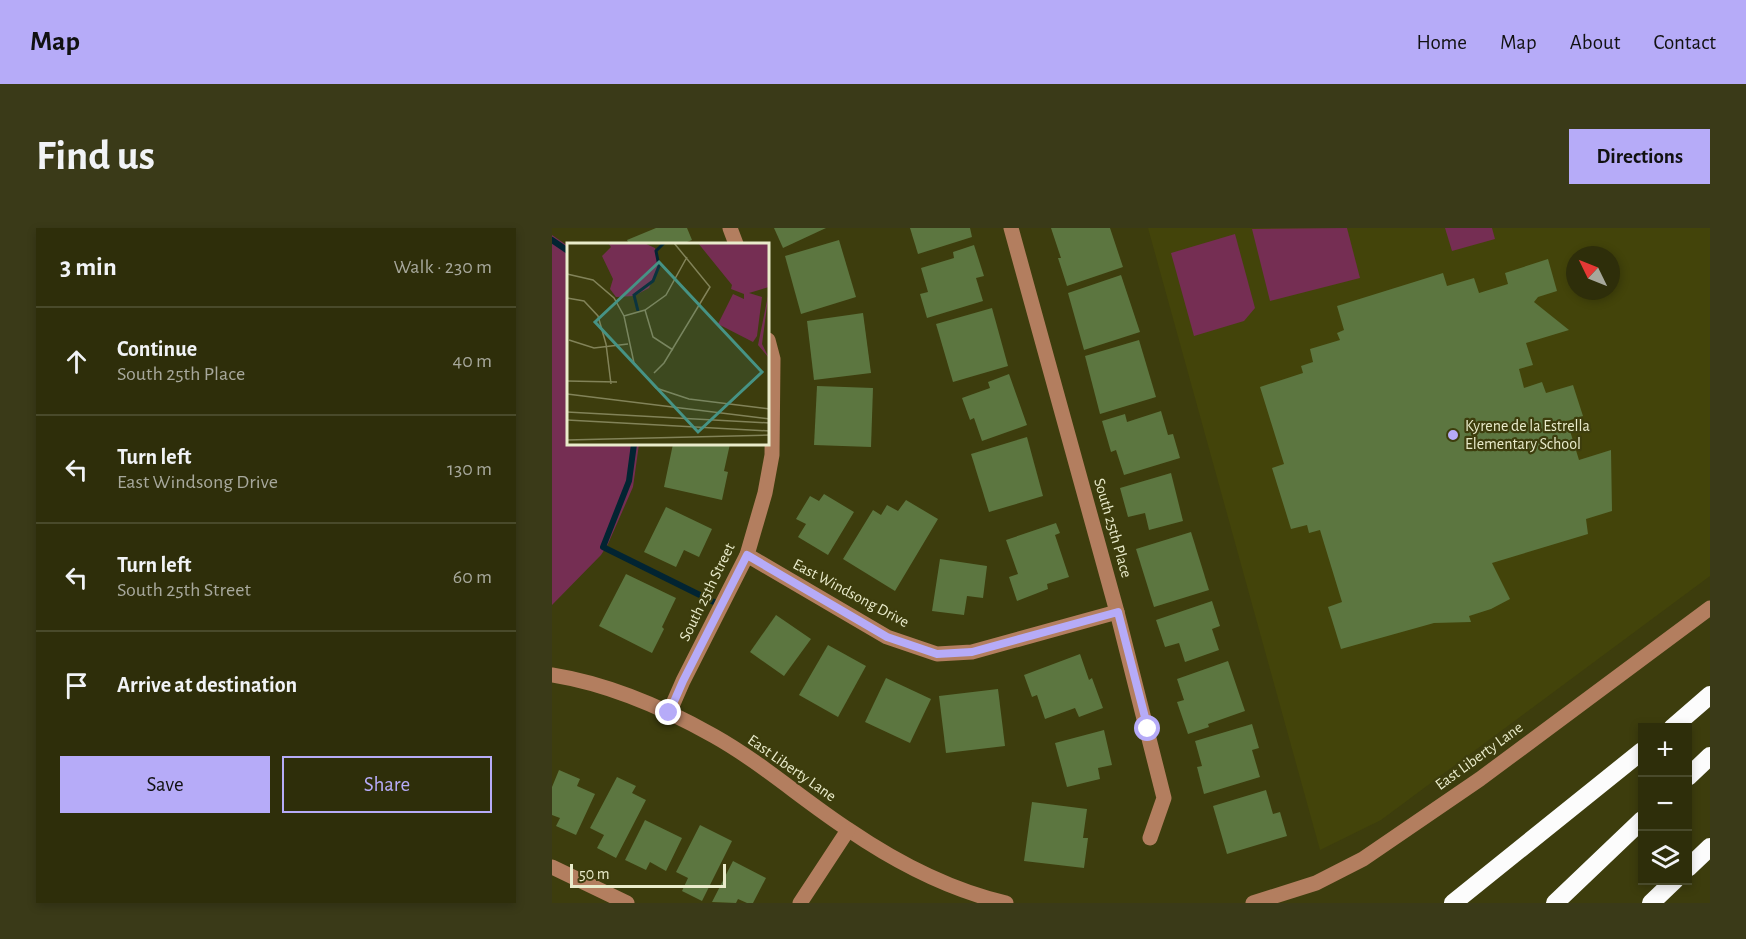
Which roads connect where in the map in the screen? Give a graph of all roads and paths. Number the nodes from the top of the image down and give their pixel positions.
1 (730, 228) edge
2 (1011, 228) edge
3 (736, 243) edge
4 (770, 347) edge
5 (747, 555) junction
6 (1710, 608) edge
7 (1118, 612) junction
8 (552, 675) edge
9 (1710, 695) edge
10 (669, 713) junction
11 (1678, 723) edge
12 (1638, 754) edge
13 (1710, 756) edge
14 (1692, 773) edge
15 (1638, 824) edge
16 (848, 830) junction
17 (1150, 838) dead end
18 (1710, 847) edge
19 (1692, 864) edge
20 (552, 867) edge
21 (1670, 885) edge
22 (627, 903) edge
23 (800, 903) edge
24 (1006, 903) edge
25 (1253, 903) edge
26 (1453, 903) edge
27 (1555, 903) edge
28 (1651, 903) edge

1 - 3 street
2 - 7 street, South 25th Place
4 - 5 street, South 25th Street
5 - 7 street, East Windsong Drive
5 - 10 street, South 25th Street
6 - 25 street, East Liberty Lane
7 - 17 street, South 25th Place
8 - 10 street, East Liberty Lane
9 - 11 highway
10 - 16 street, East Liberty Lane
12 - 26 highway
13 - 14 highway
15 - 27 highway
16 - 23 street
16 - 24 street, East Liberty Lane
18 - 19 highway
20 - 22 street
21 - 28 highway

